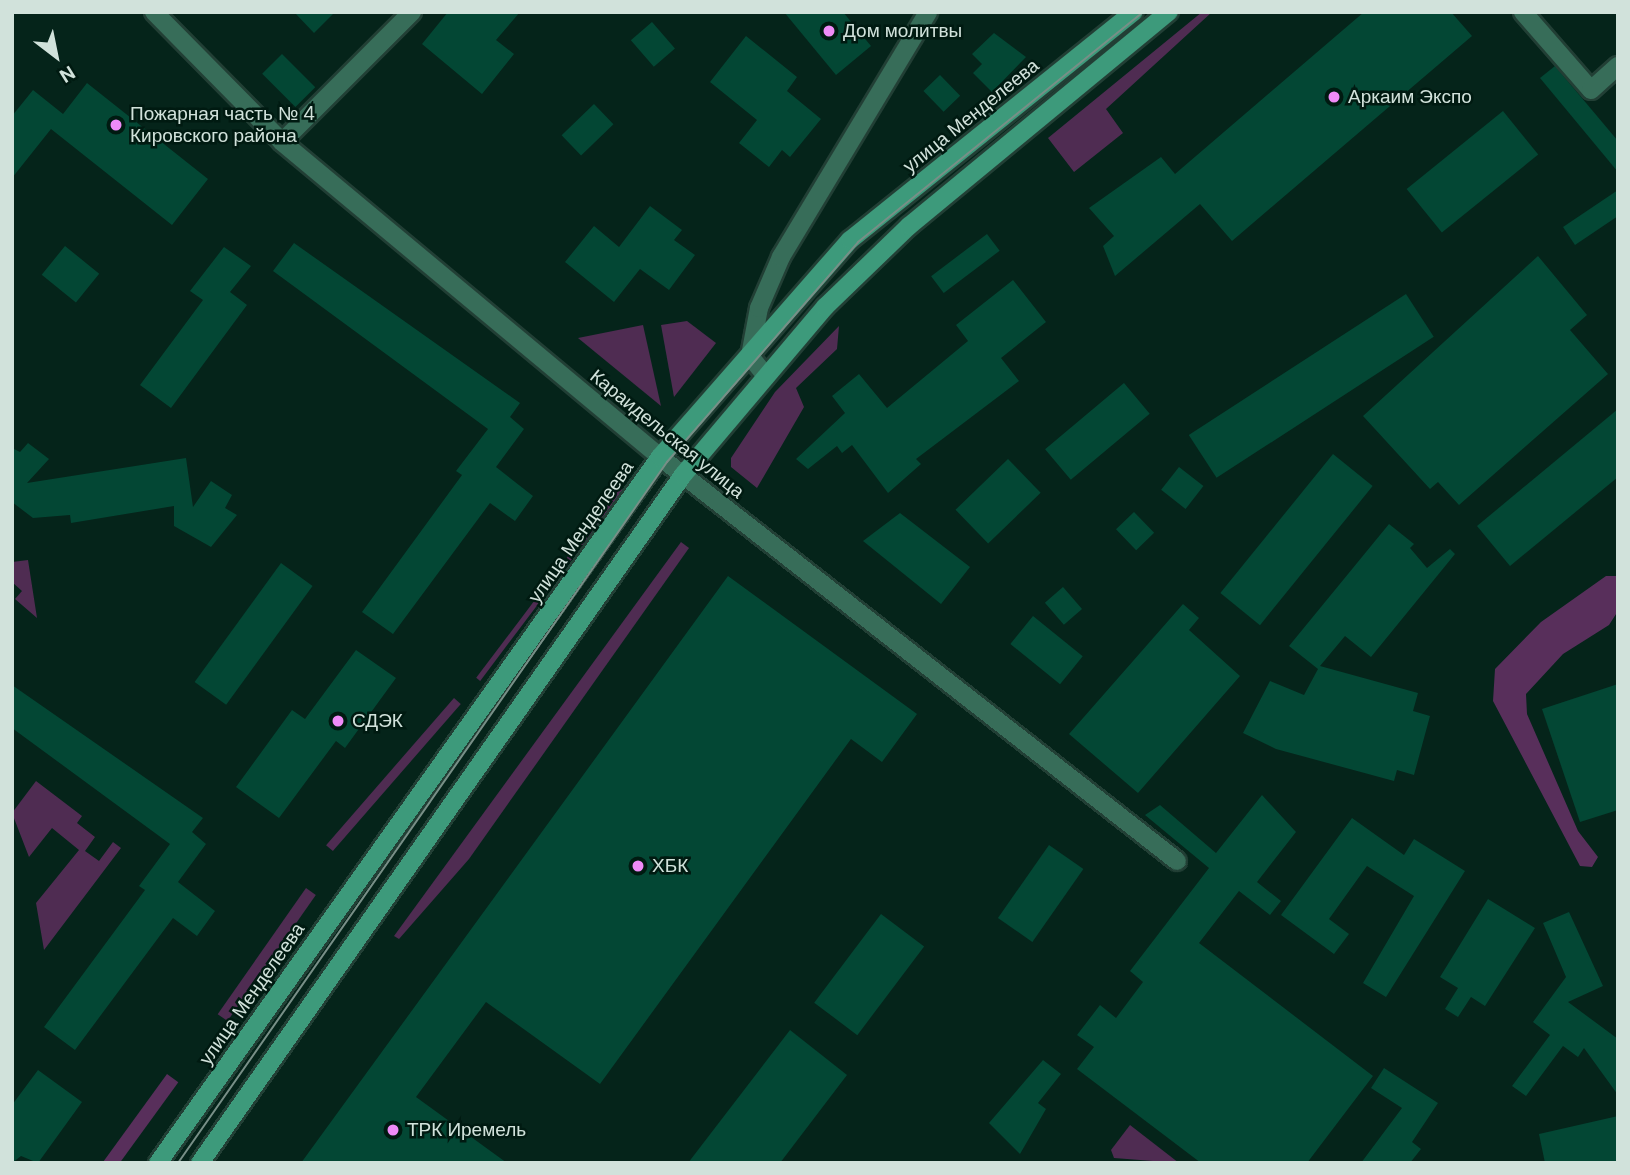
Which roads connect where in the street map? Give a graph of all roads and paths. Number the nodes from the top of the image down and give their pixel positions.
1 (154, 12) edge
2 (412, 12) edge
3 (928, 12) edge
4 (1134, 12) edge
5 (1169, 12) edge
6 (1523, 12) edge
7 (1618, 66) edge
8 (282, 142) junction
9 (750, 356) junction
10 (766, 376) junction
11 (660, 457) junction
12 (683, 475) junction
13 (1177, 861) dead end
14 (158, 1163) edge
15 (200, 1163) edge

1 - 8 street, Караидельская улица
2 - 8 street
3 - 9 street
4 - 9 main road, улица Менделеева
5 - 10 main road
6 - 7 street
8 - 11 street, Караидельская улица
9 - 10 street
9 - 11 main road, улица Менделеева
10 - 12 main road
11 - 12 street, Караидельская улица
11 - 14 main road, улица Менделеева
12 - 13 street, Караидельская улица
12 - 15 main road

